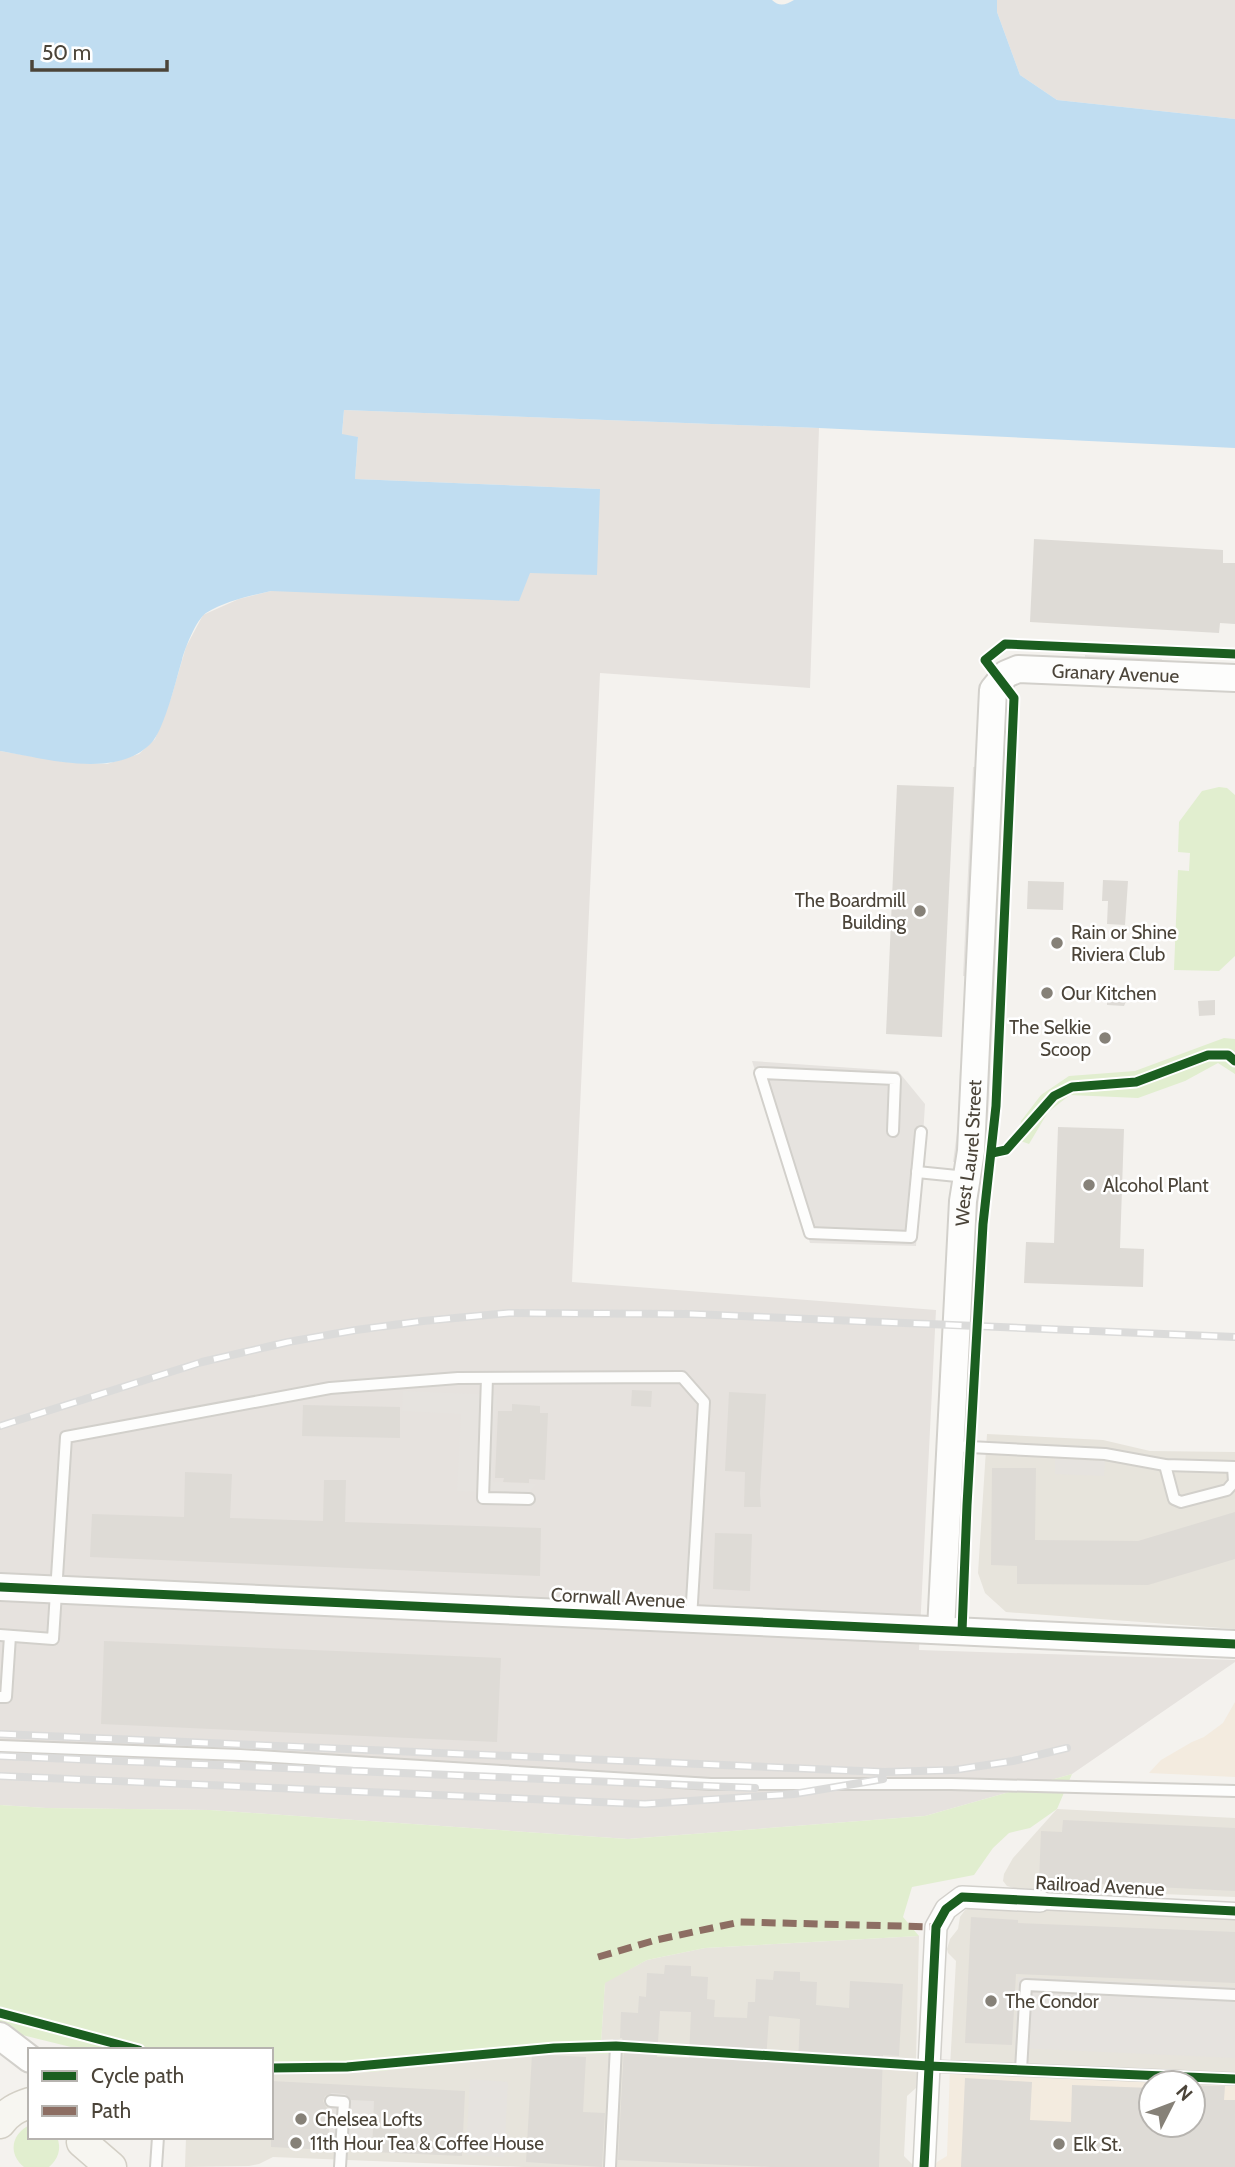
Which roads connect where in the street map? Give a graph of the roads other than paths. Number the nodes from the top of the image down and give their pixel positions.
1 (1235, 678) edge
2 (1000, 680) joint
3 (893, 1131) dead end
4 (921, 1132) dead end
5 (917, 1172) junction
6 (967, 1177) junction
7 (487, 1378) junction
8 (950, 1446) junction
9 (1165, 1465) junction
10 (1234, 1467) edge
11 (528, 1499) dead end
12 (0, 1587) edge
13 (56, 1590) junction
14 (691, 1619) junction
15 (941, 1630) junction
16 (5, 1636) edge
17 (1223, 1644) edge
18 (0, 1697) edge
19 (0, 1745) edge
20 (1235, 1791) edge
21 (1040, 1900) joint
22 (1235, 1911) edge
23 (1235, 1995) edge
24 (2, 2038) edge
25 (616, 2046) dead end
26 (28, 2049) edge
27 (28, 2058) edge
28 (929, 2066) junction
29 (1021, 2070) junction
30 (1235, 2079) edge
31 (331, 2101) dead end
32 (158, 2139) edge
33 (80, 2149) edge
34 (111, 2167) edge
35 (156, 2167) edge
36 (340, 2167) edge
37 (610, 2167) edge
38 (924, 2167) edge

1 - 2 street, Granary Avenue
2 - 6 street, West Laurel Street
3 - 5 lane
4 - 5 lane
5 - 6 lane
6 - 8 street, West Laurel Street
7 - 11 lane
7 - 13 lane
7 - 14 lane
8 - 9 lane
8 - 15 street, West Laurel Street
9 - 10 lane
9 - 10 lane
12 - 13 street, Cornwall Avenue
13 - 14 street, Cornwall Avenue
13 - 16 lane
14 - 15 street, Cornwall Avenue
15 - 17 street, Cornwall Avenue
16 - 18 lane
19 - 20 lane
21 - 22 street, Railroad Avenue
21 - 28 street, Railroad Avenue
23 - 29 lane
24 - 26 street
24 - 27 street
25 - 37 lane
28 - 29 lane
28 - 38 street
29 - 30 lane
31 - 36 lane
32 - 35 lane
33 - 34 main road

